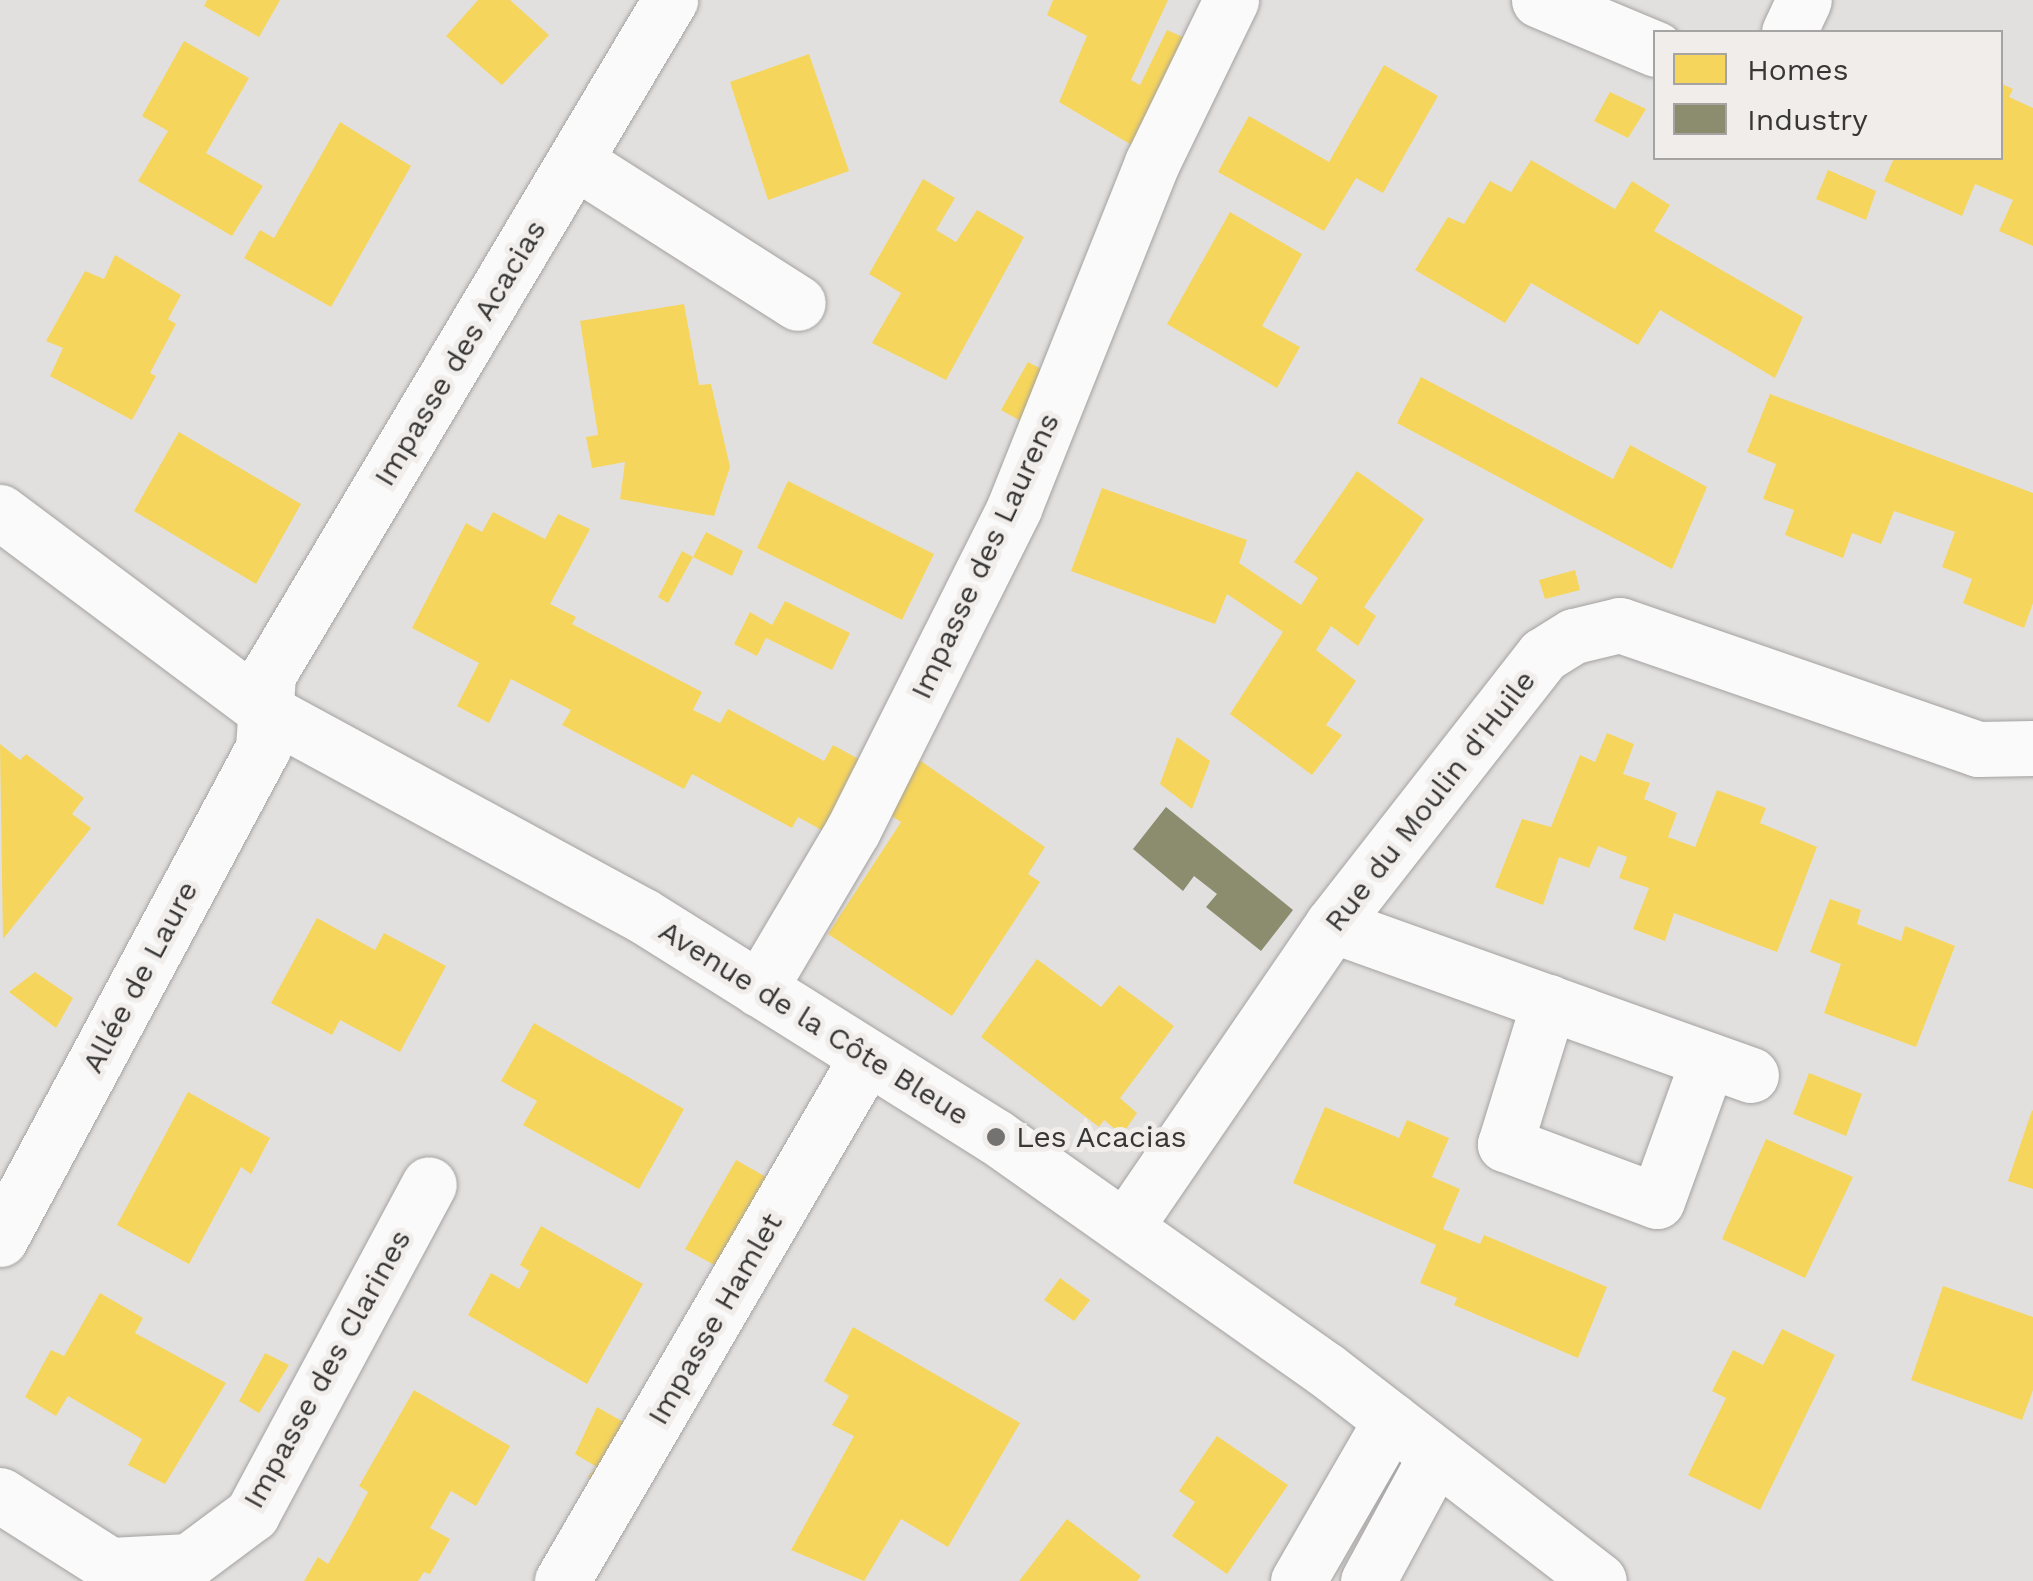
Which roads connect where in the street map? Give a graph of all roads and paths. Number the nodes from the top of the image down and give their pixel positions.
1 (669, 0) edge
2 (1231, 0) edge
3 (1539, 0) edge
4 (1804, 0) edge
5 (1790, 30) edge
6 (1653, 49) edge
7 (575, 160) junction
8 (798, 302) dead end
9 (0, 512) edge
10 (266, 710) junction
11 (2033, 748) edge
12 (1332, 925) junction
13 (758, 989) junction
14 (1549, 1002) junction
15 (867, 1057) junction
16 (429, 1184) dead end
17 (1126, 1226) junction
18 (0, 1239) edge
19 (1391, 1420) junction
20 (1436, 1455) junction
21 (0, 1495) edge
22 (562, 1581) edge
23 (1298, 1581) edge
24 (1368, 1581) edge
25 (1599, 1581) edge

1 - 7 street, Impasse des Acacias
2 - 13 street, Impasse des Laurens
3 - 6 street
4 - 5 street
7 - 8 street
7 - 10 street, Impasse des Acacias
9 - 10 street, Avenue de la Côte Bleue
10 - 13 street, Avenue de la Côte Bleue
10 - 18 street, Allée de Laure
11 - 12 street, Rue du Moulin d'Huile
12 - 14 street
12 - 17 street, Rue du Moulin d'Huile
13 - 15 street, Avenue de la Côte Bleue
14 - 14 street
15 - 17 street, Avenue de la Côte Bleue
15 - 22 street, Impasse Hamlet
16 - 21 street, Impasse des Clarines
17 - 19 street, Avenue de la Côte Bleue
19 - 20 street, Avenue de la Côte Bleue
19 - 23 street
20 - 24 street
20 - 25 street, Avenue de la Côte Bleue

